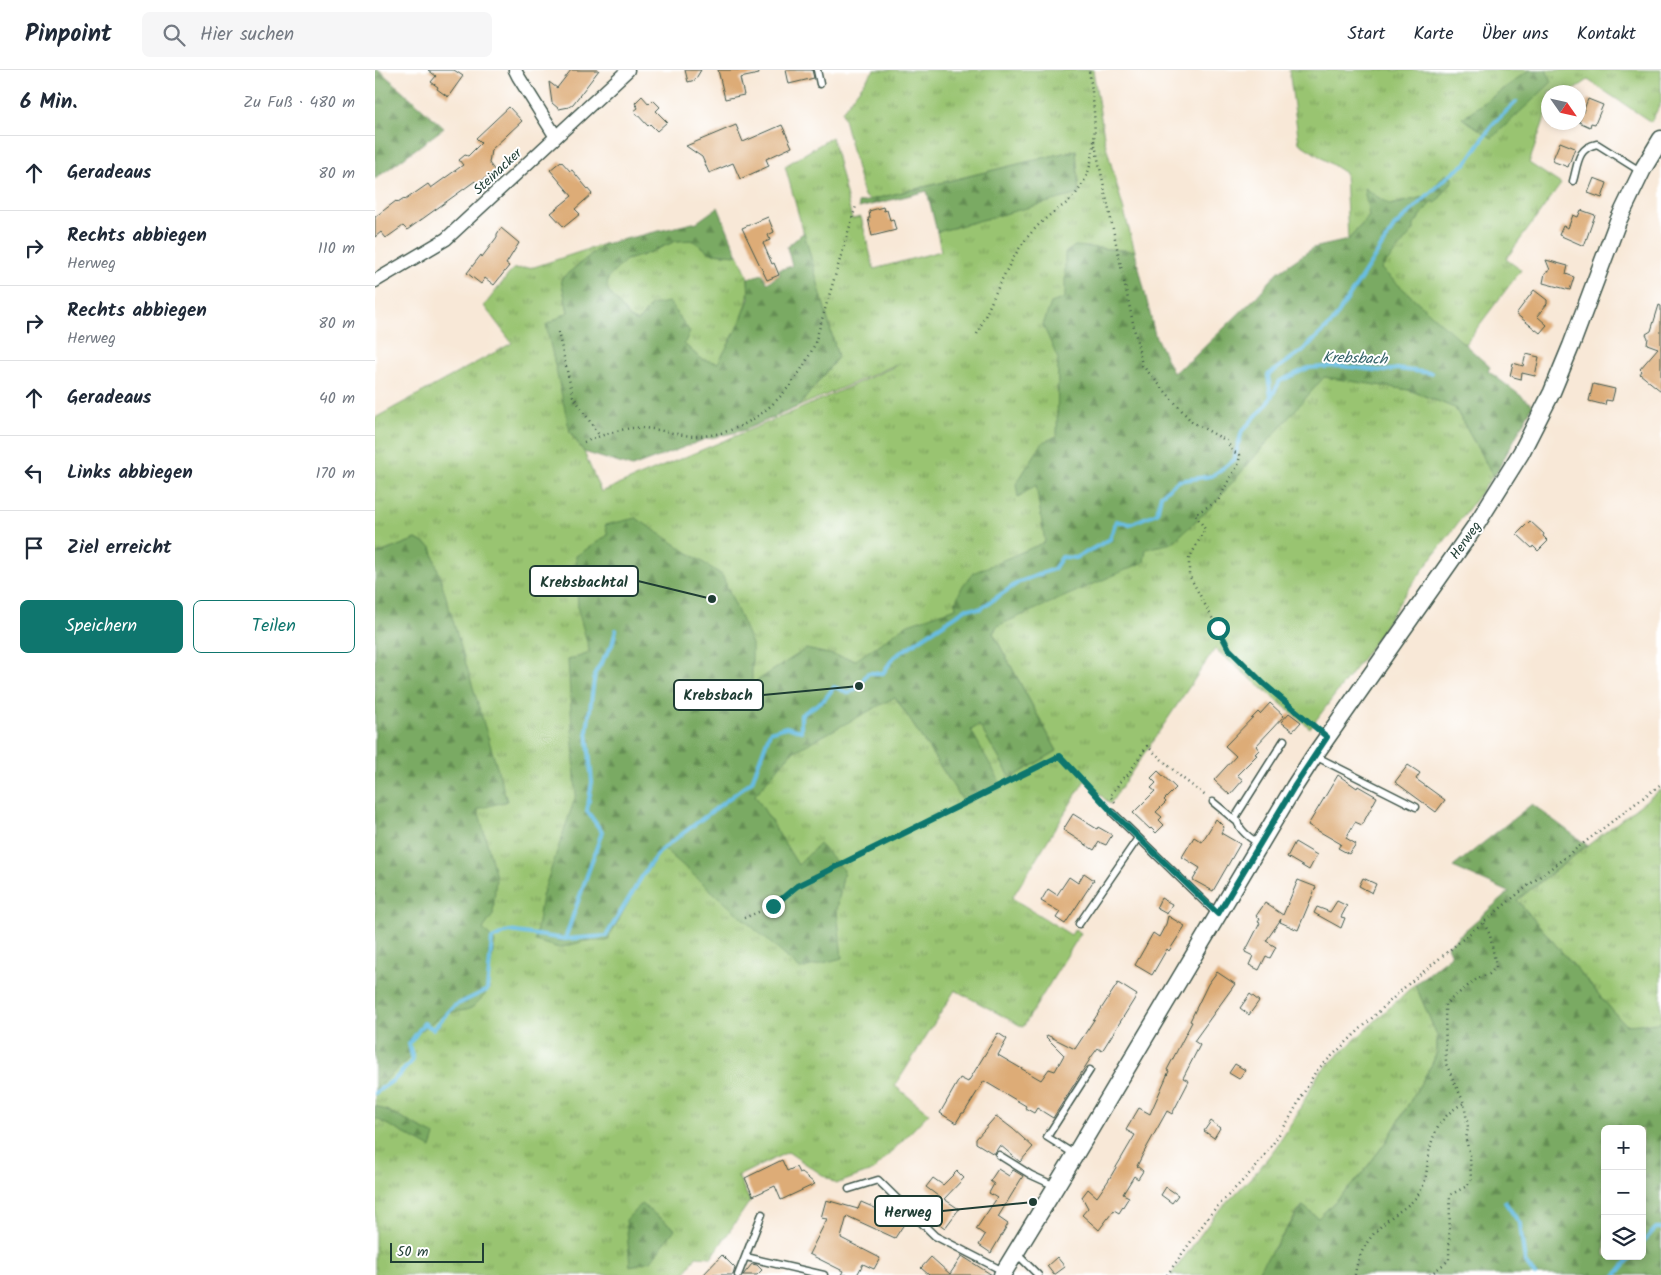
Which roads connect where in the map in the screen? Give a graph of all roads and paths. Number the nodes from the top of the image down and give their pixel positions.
1 (515, 70) edge
2 (628, 70) edge
3 (817, 70) edge
4 (1089, 70) edge
5 (820, 84) dead end
6 (556, 137) junction
7 (1661, 139) edge
8 (1094, 140) junction
9 (1641, 172) junction
10 (1573, 181) dead end
11 (856, 206) dead end
12 (375, 281) edge
13 (559, 332) dead end
14 (977, 334) dead end
15 (600, 436) junction
16 (584, 442) dead end
17 (1327, 737) junction
18 (1284, 740) dead end
19 (1314, 756) junction
20 (1661, 784) edge
21 (1115, 802) dead end
22 (1213, 802) joint
23 (1416, 807) dead end
24 (1113, 813) joint
25 (1236, 821) junction
26 (1139, 838) junction
27 (1261, 844) junction
28 (1218, 914) junction
29 (744, 918) dead end
30 (1484, 923) junction
31 (1079, 924) dead end
32 (1090, 1070) dead end
33 (1464, 1103) junction
34 (999, 1155) dead end
35 (1075, 1155) junction
36 (1056, 1186) junction
37 (849, 1189) dead end
38 (762, 1214) dead end
39 (1016, 1252) junction
40 (746, 1257) junction
41 (1003, 1274) edge
42 (738, 1275) edge
43 (824, 1275) edge
44 (1038, 1275) edge
45 (1167, 1275) edge
46 (1355, 1275) edge
47 (1430, 1275) edge

1 - 6 street
2 - 6 street, Steinacker
3 - 5 lane
4 - 8 path
6 - 12 street, Steinacker
7 - 9 street, Herweg
8 - 14 path
8 - 17 path
9 - 10 lane
9 - 17 street, Herweg
11 - 15 path
13 - 15 path
15 - 16 path
17 - 19 street, Herweg
18 - 25 lane
19 - 23 lane
19 - 27 street, Herweg
20 - 30 path
21 - 22 path
22 - 25 lane
24 - 26 lane
24 - 29 path
25 - 27 lane
26 - 28 lane
26 - 31 lane
27 - 28 street, Herweg
28 - 35 street, Herweg
30 - 33 path
30 - 45 path
32 - 35 lane
33 - 46 path
33 - 47 path
34 - 36 lane
35 - 36 street, Herweg
36 - 39 street, Herweg
37 - 41 lane, Herweg
38 - 40 lane
39 - 41 street, Herweg
39 - 44 lane
40 - 42 lane
40 - 43 lane

